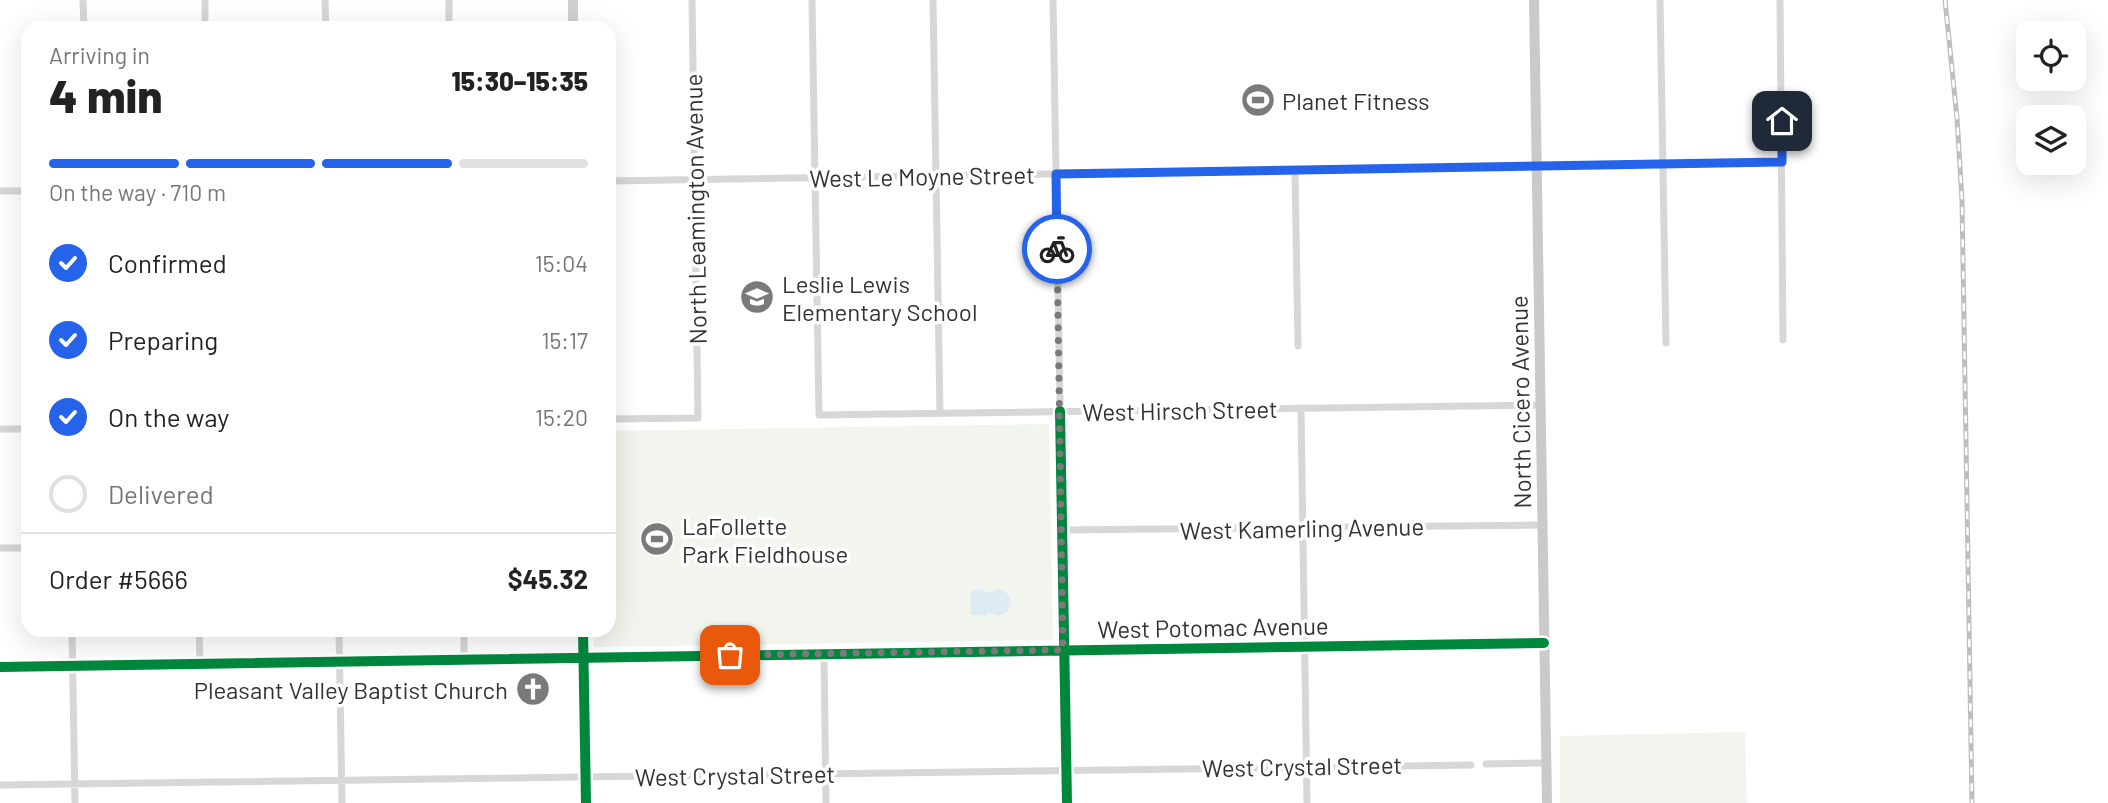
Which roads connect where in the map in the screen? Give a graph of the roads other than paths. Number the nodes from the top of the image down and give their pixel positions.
1 (83, 0) edge
2 (205, 0) edge
3 (325, 0) edge
4 (449, 0) edge
5 (573, 0) edge
6 (692, 0) edge
7 (812, 0) edge
8 (933, 0) edge
9 (1053, 0) edge
10 (1534, 0) edge
11 (1660, 0) edge
12 (1780, 0) edge
13 (84, 21) edge
14 (205, 21) edge
15 (326, 21) edge
16 (449, 21) edge
17 (573, 21) edge
18 (1782, 162) junction
19 (1662, 163) junction
20 (1537, 166) junction
21 (1295, 170) junction
22 (1056, 174) junction
23 (936, 176) junction
24 (815, 178) junction
25 (694, 180) junction
26 (616, 181) edge
27 (0, 191) edge
28 (21, 191) edge
29 (1783, 340) dead end
30 (1666, 343) dead end
31 (1298, 346) dead end
32 (1541, 405) junction
33 (1301, 408) junction
34 (1060, 411) junction
35 (940, 413) junction
36 (616, 419) edge
37 (0, 429) edge
38 (21, 429) edge
39 (1543, 525) junction
40 (1303, 528) junction
41 (1062, 530) junction
42 (0, 548) edge
43 (21, 548) edge
44 (72, 637) edge
45 (199, 637) edge
46 (338, 637) edge
47 (464, 637) edge
48 (583, 637) edge
49 (1544, 643) junction
50 (1304, 647) junction
51 (1063, 650) junction
52 (824, 654) junction
53 (583, 656) junction
54 (464, 658) junction
55 (339, 660) junction
56 (200, 663) junction
57 (73, 665) junction
58 (0, 667) edge
59 (1546, 763) junction
60 (1486, 764) dead end
61 (1471, 765) dead end
62 (1306, 766) junction
63 (1066, 769) junction
64 (825, 773) junction
65 (585, 777) junction
66 (342, 780) junction
67 (75, 784) junction
68 (0, 785) edge
69 (75, 803) edge
70 (342, 803) edge
71 (586, 803) edge
72 (826, 803) edge
73 (1067, 803) edge
74 (1307, 803) edge
75 (1547, 803) edge

1 - 13 street
2 - 14 street
3 - 15 street
4 - 16 street
5 - 17 street
6 - 25 street, North Leamington Avenue
7 - 24 street
8 - 23 street
9 - 22 street
10 - 20 main road, North Cicero Avenue
11 - 19 street
12 - 18 street
18 - 19 street, West Le Moyne Street
18 - 29 street
19 - 20 street, West Le Moyne Street
19 - 30 street
20 - 21 street, West Le Moyne Street
20 - 32 main road, North Cicero Avenue
21 - 22 street, West Le Moyne Street
21 - 31 street
22 - 23 street, West Le Moyne Street
22 - 34 street
23 - 24 street, West Le Moyne Street
23 - 35 street
24 - 25 street, West Le Moyne Street
24 - 35 street, West Hirsch Street
25 - 26 street, West Le Moyne Street
25 - 36 street, North Leamington Avenue
27 - 28 street
32 - 33 street, West Hirsch Street
32 - 39 main road, North Cicero Avenue
33 - 34 street, West Hirsch Street
33 - 40 street
34 - 35 street, West Hirsch Street
34 - 41 street
37 - 38 street
39 - 40 street, West Kamerling Avenue
39 - 49 main road, North Cicero Avenue
40 - 41 street, West Kamerling Avenue
40 - 50 street
41 - 51 street
42 - 43 street
44 - 57 street
45 - 56 street
46 - 55 street
47 - 54 street
48 - 53 street
49 - 50 street, West Potomac Avenue
49 - 59 main road, North Cicero Avenue
50 - 51 street, West Potomac Avenue
50 - 62 street
51 - 52 street, West Potomac Avenue
51 - 63 street
52 - 53 street, West Potomac Avenue
52 - 64 street
53 - 54 street, West Potomac Avenue
53 - 65 street
54 - 55 street, West Potomac Avenue
55 - 56 street, West Potomac Avenue
55 - 66 street
56 - 57 street, West Potomac Avenue
57 - 58 street, West Potomac Avenue
57 - 67 street
59 - 60 street
59 - 75 main road, North Cicero Avenue
61 - 62 street, West Crystal Street
62 - 63 street, West Crystal Street
62 - 74 street
63 - 64 street, West Crystal Street
63 - 73 street
64 - 65 street, West Crystal Street
64 - 72 street
65 - 66 street, West Crystal Street
65 - 71 street
66 - 67 street, West Crystal Street
66 - 70 street
67 - 68 street, West Crystal Street
67 - 69 street

